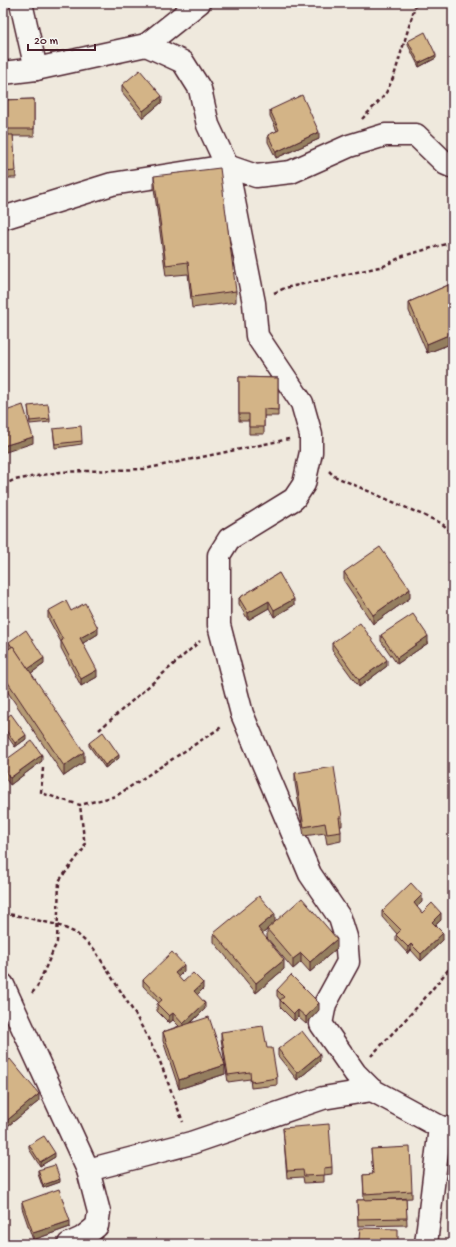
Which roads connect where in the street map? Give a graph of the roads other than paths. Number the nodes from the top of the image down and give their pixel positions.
1 (21, 3) edge
2 (199, 3) edge
3 (146, 45) junction
4 (36, 69) junction
5 (3, 73) edge
6 (227, 166) junction
7 (453, 167) edge
8 (3, 218) edge
9 (3, 985) edge
10 (372, 1090) junction
11 (446, 1128) edge
12 (88, 1170) junction
13 (69, 1244) edge
14 (426, 1244) edge

1 - 4 street
2 - 3 street
3 - 4 street
3 - 6 street
4 - 5 street
6 - 7 street
6 - 8 street
6 - 10 street
9 - 12 street
10 - 11 street
10 - 12 street
11 - 14 street
12 - 13 street

